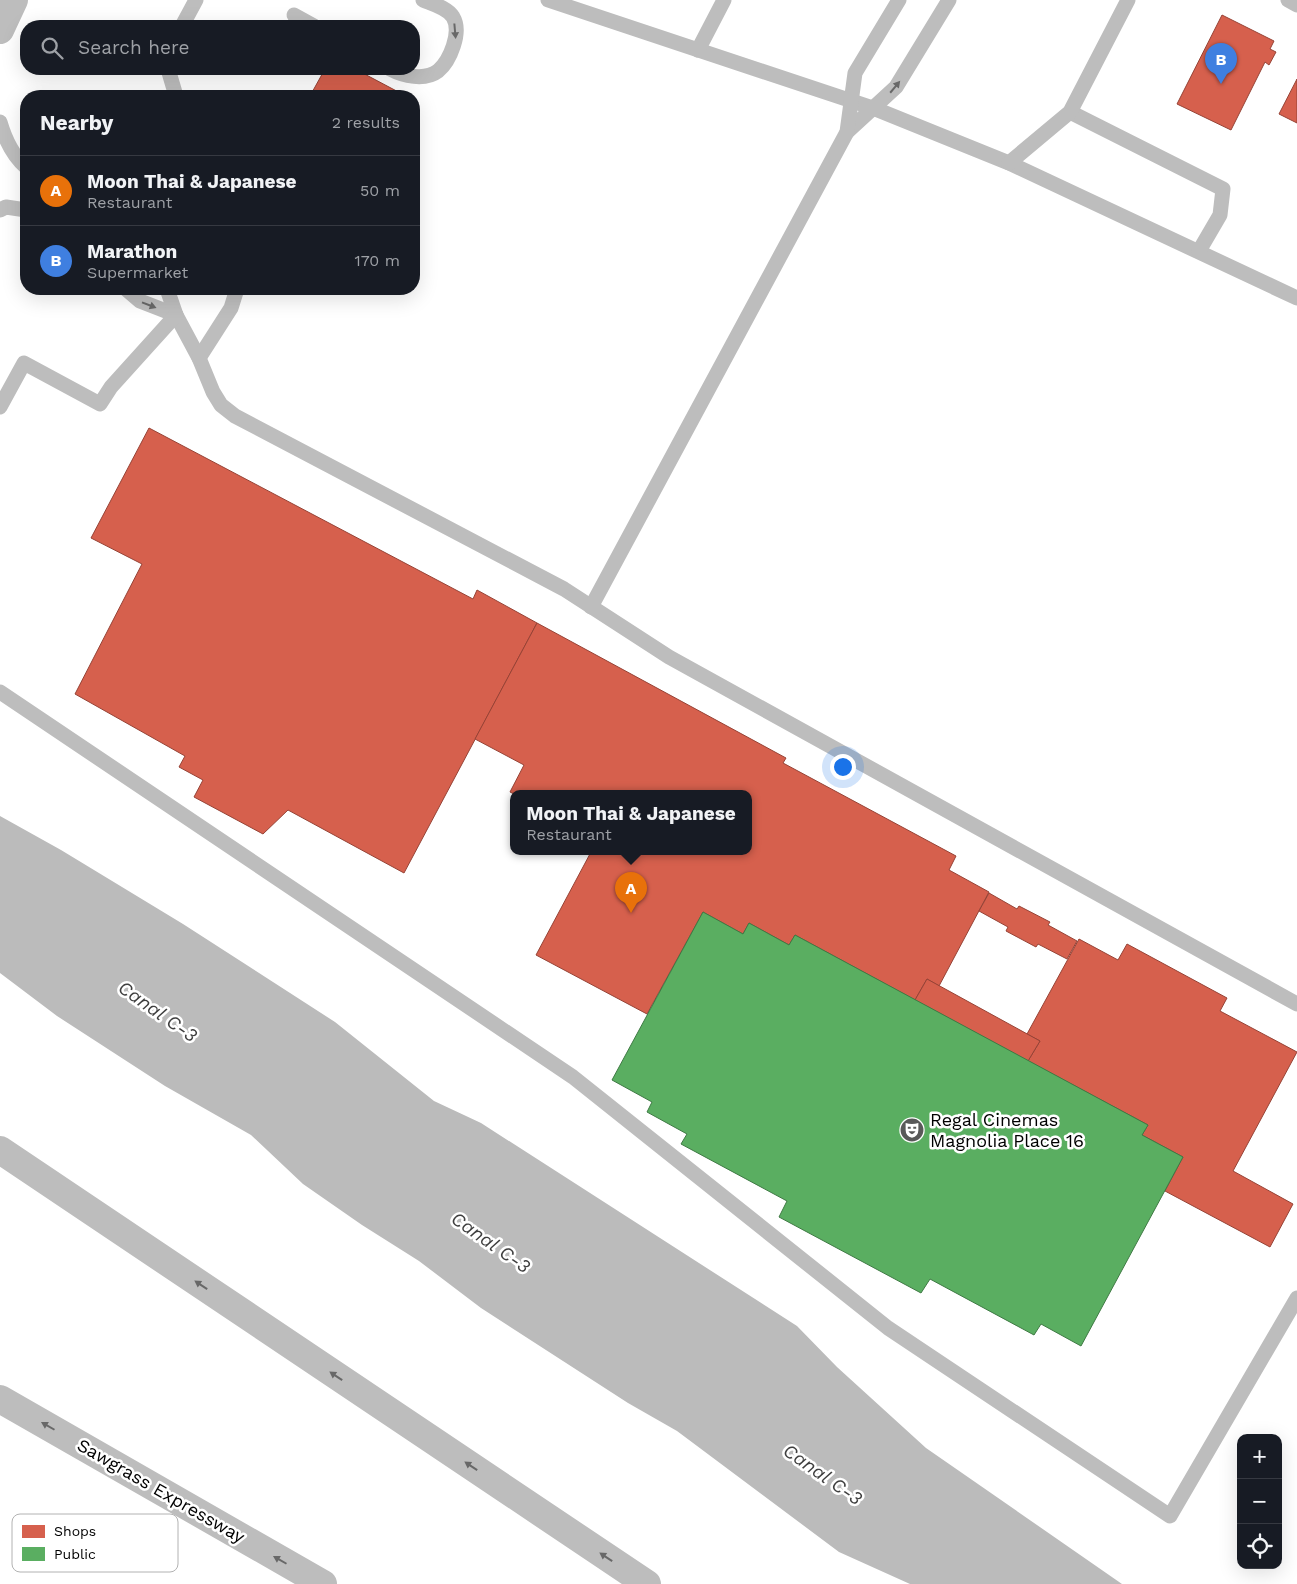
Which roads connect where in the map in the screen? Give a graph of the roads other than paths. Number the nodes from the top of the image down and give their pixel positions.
1 (14, 0) edge
2 (196, 0) edge
3 (423, 0) edge
4 (548, 0) edge
5 (724, 0) edge
6 (899, 0) edge
7 (949, 0) edge
8 (1128, 0) edge
9 (1288, 0) edge
10 (1297, 4) edge
11 (294, 15) dead end
12 (185, 20) edge
13 (303, 20) edge
14 (0, 30) edge
15 (698, 50) junction
16 (170, 75) edge
17 (406, 75) edge
18 (174, 90) edge
19 (852, 101) junction
20 (873, 108) junction
21 (1070, 112) junction
22 (0, 122) edge
23 (847, 132) junction
24 (20, 160) edge
25 (1009, 163) junction
26 (20, 209) edge
27 (0, 210) edge
28 (1199, 251) junction
29 (133, 295) edge
30 (169, 295) edge
31 (235, 295) edge
32 (1297, 298) edge
33 (176, 315) junction
34 (200, 358) junction
35 (0, 406) edge
36 (591, 607) junction
37 (0, 692) edge
38 (1297, 1004) edge
39 (0, 1150) edge
40 (1297, 1298) edge
41 (0, 1399) edge
42 (323, 1584) edge
43 (647, 1584) edge

1 - 14 main road
2 - 12 lane
3 -> 17 lane
4 - 15 lane
5 - 15 lane
6 - 19 lane
20 -> 7 lane
8 - 21 lane
9 - 10 lane
11 - 13 lane
15 - 19 lane
16 - 18 lane
19 - 20 lane
19 - 23 lane
20 - 23 lane
20 - 25 lane
21 - 25 lane
21 - 28 lane
22 - 24 lane
23 - 36 lane
25 - 28 lane
26 - 27 lane
28 - 32 lane
29 -> 33 lane
30 - 33 lane
31 - 34 lane
33 - 34 lane
33 - 35 lane
34 - 36 lane
36 - 38 lane
37 - 40 lane
43 -> 39 main road
42 -> 41 main road, Sawgrass Expressway

